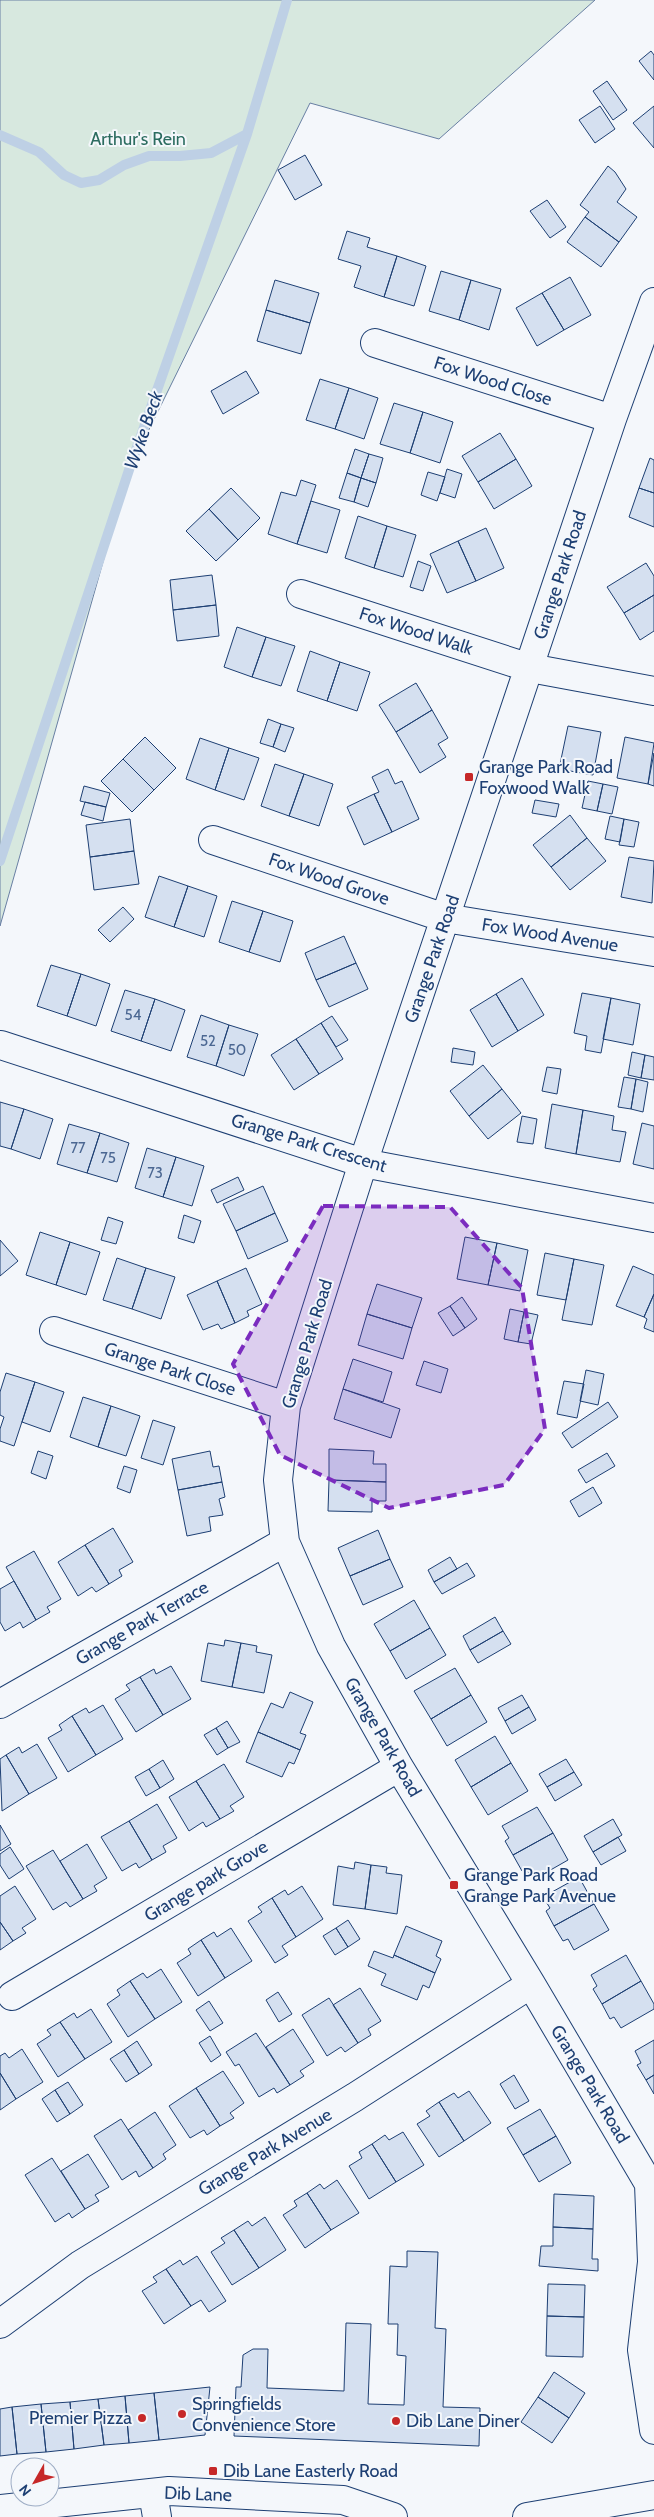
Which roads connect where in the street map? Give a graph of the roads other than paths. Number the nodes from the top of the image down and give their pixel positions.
1 (654, 302) edge
2 (375, 343) dead end
3 (612, 419) junction
4 (301, 594) dead end
5 (530, 668) junction
6 (654, 691) edge
7 (213, 840) dead end
8 (445, 918) junction
9 (654, 952) edge
10 (1, 1045) edge
11 (363, 1163) junction
12 (654, 1218) edge
13 (54, 1331) dead end
14 (286, 1406) junction
15 (285, 1542) junction
16 (0, 1704) edge
17 (399, 1766) junction
18 (531, 1984) junction
19 (12, 1996) dead end
20 (0, 2324) edge
21 (654, 2430) edge
22 (654, 2495) edge
23 (155, 2505) edge
24 (0, 2509) edge
25 (393, 2517) edge
26 (527, 2517) edge

1 - 3 street, Grange Park Road
2 - 3 street, Fox Wood Close
3 - 5 street, Grange Park Road
4 - 5 street, Fox Wood Walk
5 - 6 street, Fox Wood Walk
5 - 8 street, Grange Park Road
7 - 8 street, Fox Wood Grove
8 - 9 street, Fox Wood Avenue
8 - 11 street, Grange Park Road
10 - 11 street, Grange Park Crescent
11 - 12 street, Grange Park Crescent
11 - 14 street, Grange Park Road
13 - 14 street, Grange Park Close
14 - 15 street, Grange Park Road
15 - 16 street, Grange Park Terrace
15 - 17 street, Grange Park Road
17 - 18 street, Grange Park Road
17 - 19 street, Grange park Grove
18 - 20 street, Grange Park Avenue
18 - 21 street, Grange Park Road
22 - 26 street
23 - 24 street, Dib Lane
23 - 25 street, Dib Lane

